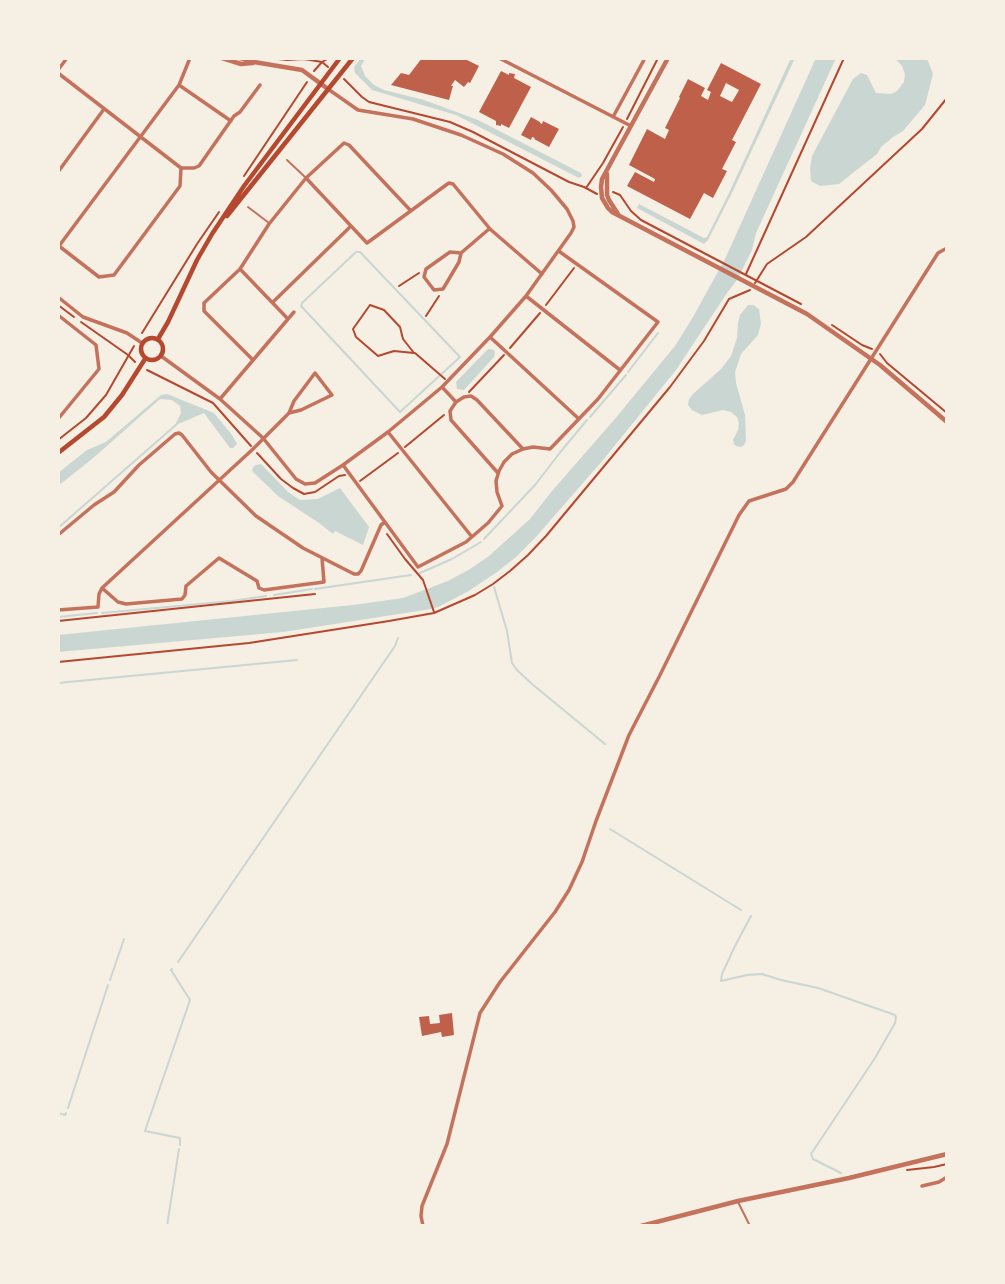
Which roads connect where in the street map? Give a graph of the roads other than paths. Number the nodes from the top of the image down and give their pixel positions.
1 (67, 58) edge
2 (192, 58) edge
3 (222, 58) edge
4 (240, 58) edge
5 (340, 58) edge
6 (353, 58) edge
7 (499, 58) edge
8 (645, 58) edge
9 (667, 58) edge
10 (254, 62) junction
11 (58, 71) edge
12 (321, 83) junction
13 (179, 85) junction
14 (260, 85) dead end
15 (328, 89) junction
16 (104, 109) junction
17 (613, 117) junction
18 (231, 121) junction
19 (631, 126) junction
20 (141, 136) junction
21 (287, 160) dead end
22 (181, 168) junction
23 (58, 172) edge
24 (306, 178) junction
25 (248, 207) dead end
26 (411, 211) junction
27 (269, 224) junction
28 (351, 226) junction
29 (489, 229) junction
30 (212, 234) junction
31 (58, 247) edge
32 (947, 248) edge
33 (559, 251) junction
34 (461, 253) junction
35 (240, 269) junction
36 (542, 274) junction
37 (526, 296) junction
38 (58, 298) edge
39 (273, 303) junction
40 (294, 312) dead end
41 (58, 315) edge
42 (288, 319) junction
43 (490, 337) junction
44 (158, 339) junction
45 (142, 343) junction
46 (161, 356) junction
47 (870, 358) junction
48 (145, 359) junction
49 (253, 360) junction
50 (620, 370) junction
51 (442, 387) junction
52 (220, 399) junction
53 (456, 402) junction
54 (289, 413) junction
55 (58, 419) edge
56 (580, 419) junction
57 (947, 422) edge
58 (388, 432) junction
59 (263, 438) junction
60 (523, 449) junction
61 (58, 453) edge
62 (343, 465) junction
63 (498, 473) junction
64 (219, 480) junction
65 (383, 524) junction
66 (58, 535) edge
67 (472, 537) junction
68 (322, 558) junction
69 (102, 588) junction
70 (58, 610) edge
71 (947, 1154) edge
72 (947, 1177) edge
73 (922, 1186) dead end
74 (737, 1202) junction
75 (423, 1226) edge
76 (641, 1226) edge
77 (750, 1226) edge

1 - 11 street
2 - 13 street
3 - 10 street
4 - 10 street
5 - 12 main road
6 - 15 main road
7 - 17 street
8 - 17 street
9 - 19 street
10 - 12 street
11 - 16 street
12 - 15 street
12 - 30 main road
13 - 18 street
13 - 20 street
14 - 18 street
15 - 30 main road
15 - 33 street
16 - 20 street
16 - 23 street
17 - 19 street
18 - 22 street
19 - 47 street
20 - 22 street
20 - 31 street
21 - 24 lane
22 - 31 street
24 - 26 street
24 - 27 street
24 - 28 street
25 - 27 lane
26 - 28 street
26 - 29 street
27 - 35 street
28 - 39 street
29 - 34 street
29 - 36 street
30 - 44 main road
32 - 47 street
33 - 36 street
33 - 50 street
34 - 34 street
35 - 39 street
35 - 49 street
36 - 37 street
37 - 43 street
37 - 50 street
38 - 45 street
39 - 42 street
40 - 42 street
41 - 55 street
42 - 49 street
43 - 51 street
43 - 56 street
44 - 45 main road
44 - 46 main road
45 - 48 main road
46 - 48 main road
46 - 52 street
47 - 57 street
47 - 75 street
48 - 61 main road
49 - 52 street
50 - 56 street
51 - 53 street
51 - 58 street
52 - 59 street
53 - 60 street
53 - 63 street
54 - 54 street
54 - 59 street
56 - 60 street
58 - 62 street
58 - 67 street
59 - 62 street
59 - 64 street
60 - 63 street
62 - 65 street
63 - 67 street
64 - 66 street
64 - 68 street
64 - 69 street
65 - 67 street
65 - 68 street
68 - 69 street
69 - 70 street
71 - 74 street
72 - 73 street
74 - 76 street
74 - 77 lane

